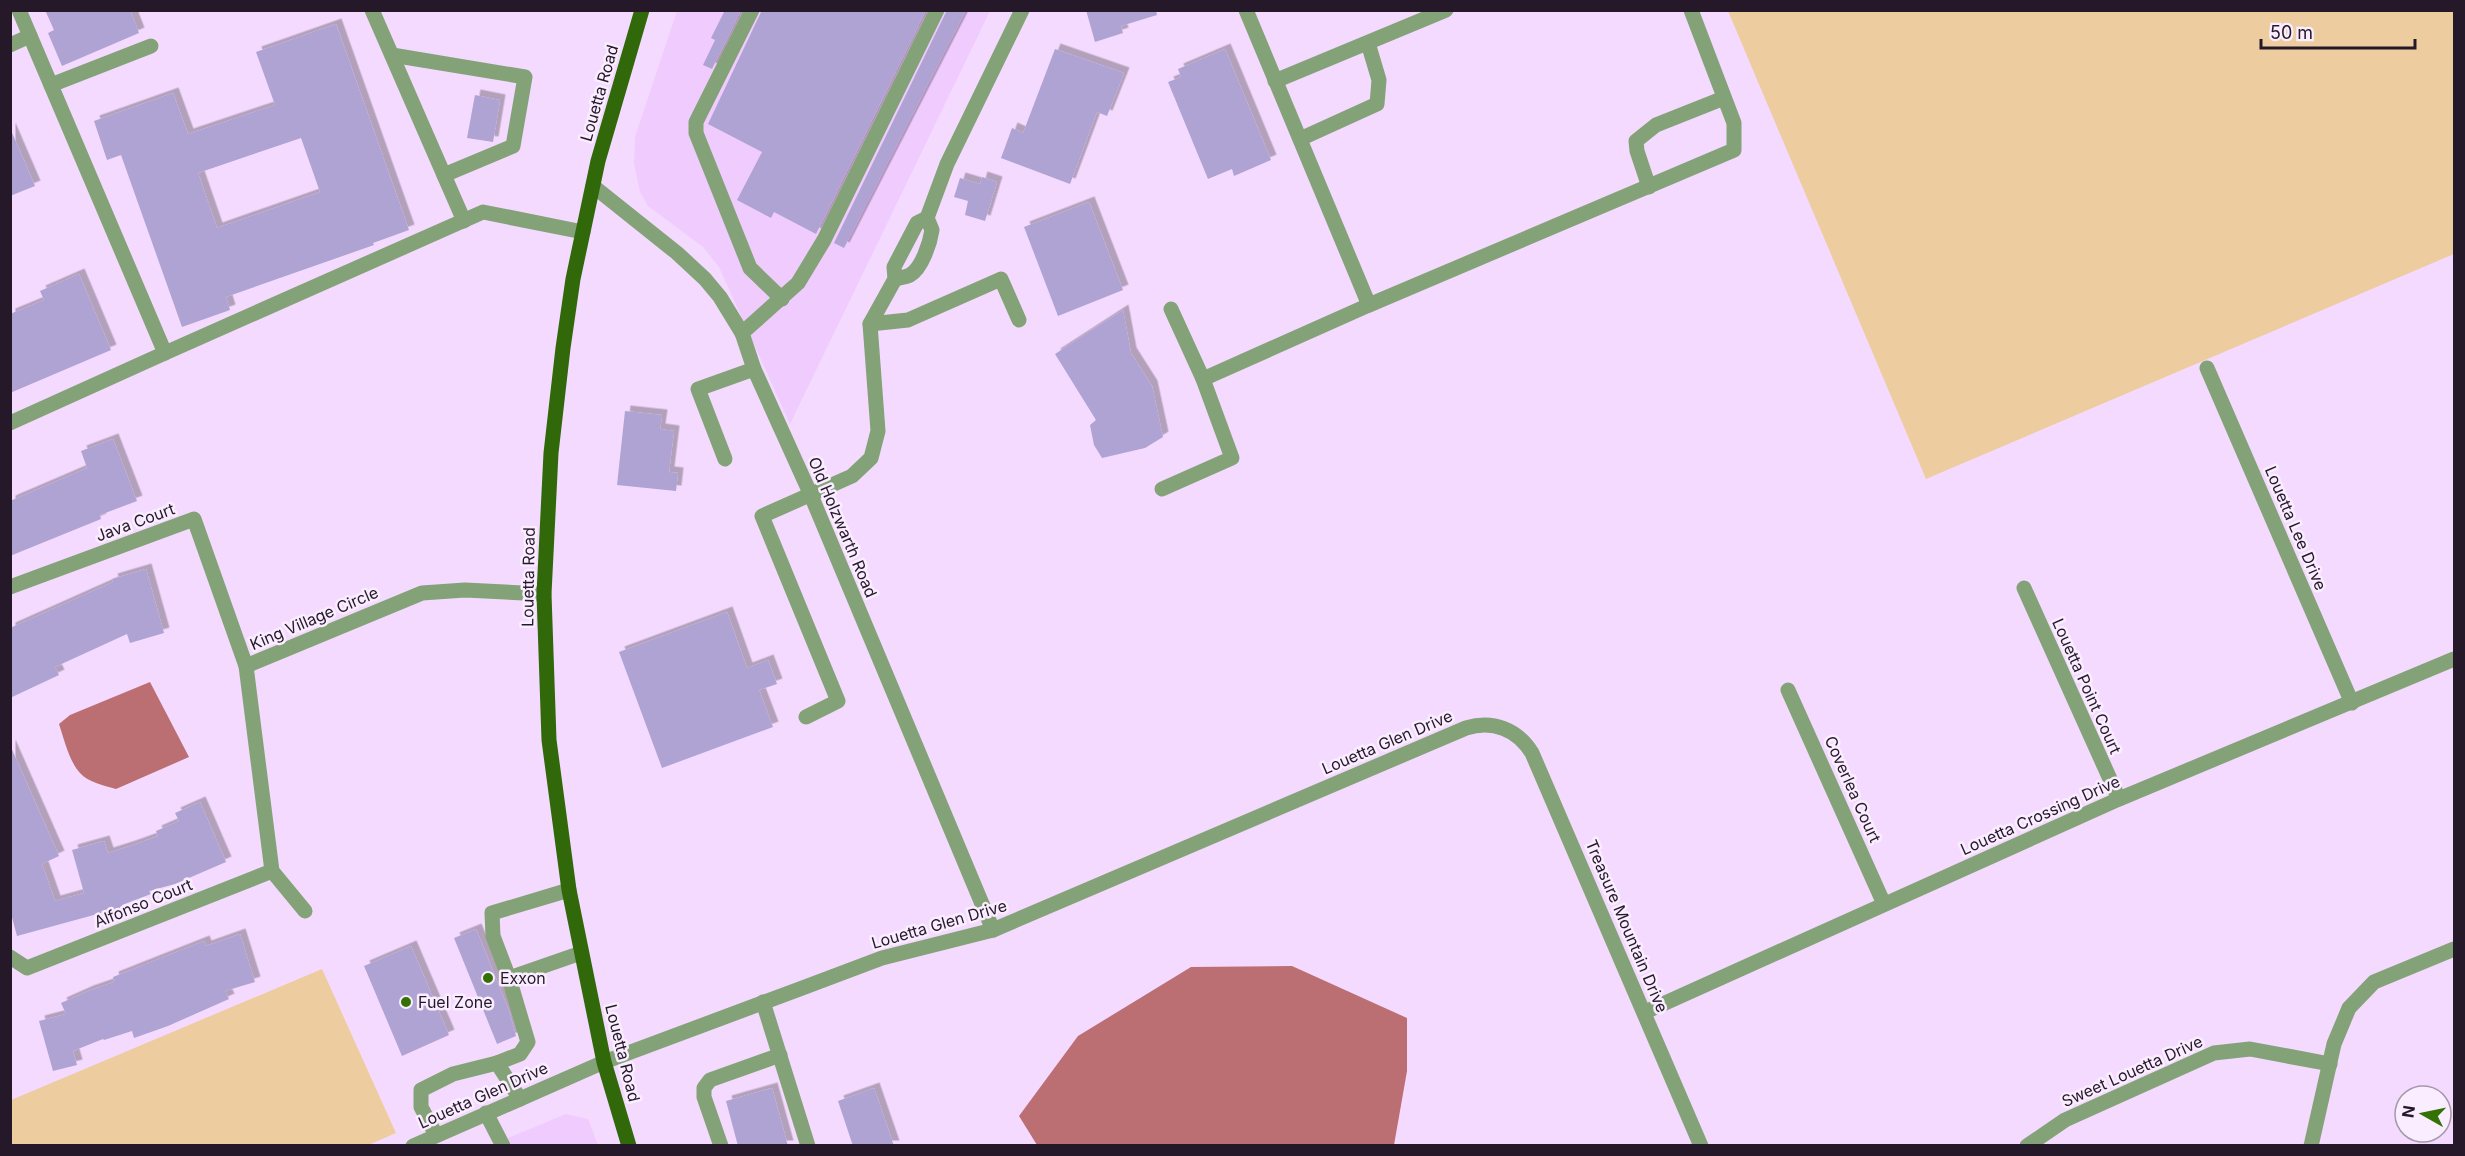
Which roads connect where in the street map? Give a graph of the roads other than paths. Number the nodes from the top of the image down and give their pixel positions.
1 (19, 10) edge
2 (372, 10) edge
3 (642, 10) edge
4 (752, 10) edge
5 (937, 10) edge
6 (1022, 10) edge
7 (1246, 10) edge
8 (1446, 10) edge
9 (1691, 10) edge
10 (30, 36) junction
11 (1368, 43) junction
12 (10, 45) edge
13 (152, 46) dead end
14 (392, 55) junction
15 (1275, 81) junction
16 (51, 86) junction
17 (1724, 98) junction
18 (1300, 139) junction
19 (444, 175) junction
20 (593, 186) junction
21 (1649, 187) junction
22 (464, 221) junction
23 (583, 232) junction
24 (782, 299) junction
25 (1369, 305) junction
26 (1171, 309) dead end
27 (1019, 320) dead end
28 (870, 324) junction
29 (742, 333) junction
30 (165, 353) junction
31 (2207, 368) dead end
32 (754, 369) junction
33 (1203, 379) junction
34 (10, 423) edge
35 (725, 459) dead end
36 (1162, 489) dead end
37 (810, 494) junction
38 (10, 587) edge
39 (2024, 588) dead end
40 (544, 594) junction
41 (2454, 659) edge
42 (246, 666) junction
43 (1788, 690) dead end
44 (2352, 703) junction
45 (806, 717) dead end
46 (1507, 729) joint
47 (2119, 799) junction
48 (272, 871) junction
49 (569, 890) junction
50 (1884, 903) junction
51 (305, 911) dead end
52 (993, 930) junction
53 (2454, 949) edge
54 (581, 953) junction
55 (10, 957) edge
56 (509, 978) junction
57 (764, 1002) junction
58 (1645, 1012) junction
59 (780, 1055) junction
60 (604, 1062) junction
61 (497, 1063) junction
62 (2330, 1064) junction
63 (520, 1099) junction
64 (486, 1113) junction
65 (436, 1135) junction
66 (413, 1146) edge
67 (503, 1146) edge
68 (628, 1146) edge
69 (722, 1146) edge
70 (808, 1146) edge
71 (1701, 1146) edge
72 (2027, 1146) edge
73 (2311, 1146) edge

1 - 10 street
2 - 14 street
3 - 20 main road, Louetta Road
4 - 24 street
5 - 24 street
6 - 28 street
7 - 15 street
8 - 11 street
9 - 17 street
10 - 12 street
10 - 16 street
11 - 15 street
11 - 18 street
13 - 16 street
14 - 19 street
14 - 19 street
15 - 18 street
16 - 30 street
17 - 21 street
17 - 21 street
18 - 25 street
19 - 22 street
20 - 23 main road, Louetta Road
20 - 29 street, Old Holzwarth Road
21 - 25 street
22 - 23 street
22 - 30 street
23 - 40 main road, Louetta Road
24 - 29 street
25 - 33 street
26 - 33 street
27 - 28 street
28 - 37 street
29 - 32 street, Old Holzwarth Road
30 - 34 street
31 - 44 street, Louetta Lee Drive
32 - 35 street
32 - 37 street, Old Holzwarth Road
33 - 36 street
37 - 45 street
37 - 52 street, Old Holzwarth Road
38 - 42 street, Java Court
39 - 47 street, Louetta Point Court
40 - 42 street, King Village Circle
40 - 49 main road, Louetta Road
41 - 44 street, Louetta Crossing Drive
42 - 48 street, King Village Circle
43 - 50 street, Coverlea Court
44 - 47 street, Louetta Crossing Drive
46 - 52 street, Louetta Glen Drive
46 - 58 street, Treasure Mountain Drive
47 - 50 street, Louetta Crossing Drive
48 - 51 street
48 - 55 street, Alfonso Court
49 - 54 main road, Louetta Road
49 - 56 street
50 - 58 street, Louetta Crossing Drive
52 - 57 street, Louetta Glen Drive
53 - 62 street
54 - 56 street
54 - 60 main road, Louetta Road
56 - 61 street
57 - 59 street
57 - 60 street, Louetta Glen Drive
58 - 71 street, Treasure Mountain Drive
59 - 69 street
59 - 70 street
60 - 63 street, Louetta Glen Drive
60 - 68 main road, Louetta Road
61 - 63 street
61 - 65 street
62 - 72 street, Sweet Louetta Drive
62 - 73 street
63 - 64 street, Louetta Glen Drive
64 - 65 street, Louetta Glen Drive
64 - 67 street
65 - 66 street, Louetta Glen Drive

